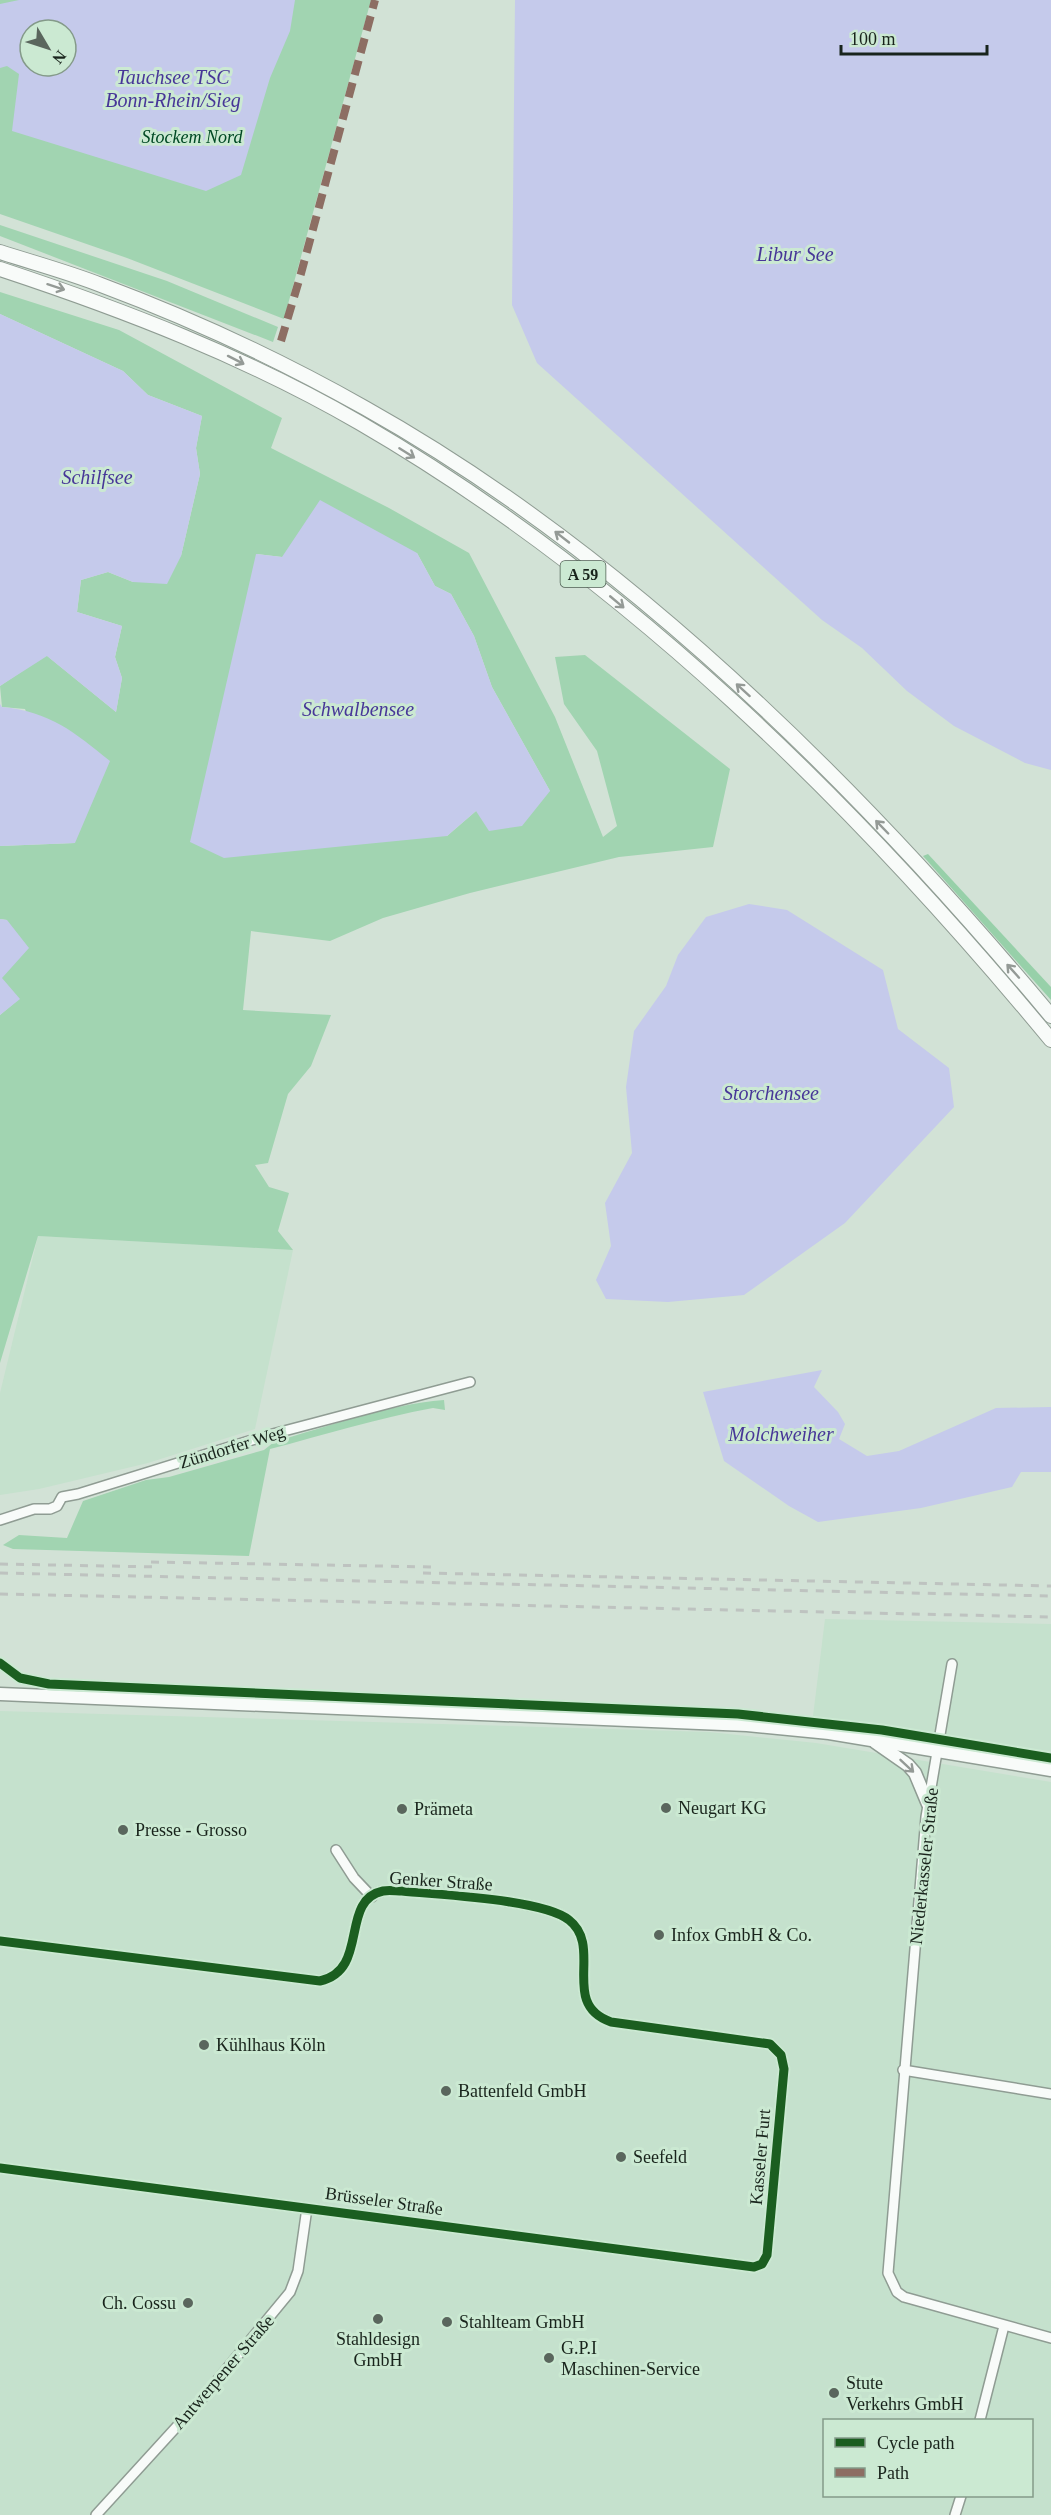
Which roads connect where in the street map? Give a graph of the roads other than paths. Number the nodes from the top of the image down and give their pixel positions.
1 (0, 252) edge
2 (0, 269) edge
3 (1051, 1016) edge
4 (1051, 1040) edge
5 (470, 1382) dead end
6 (0, 1520) edge
7 (952, 1664) dead end
8 (0, 1694) edge
9 (872, 1739) junction
10 (937, 1751) junction
11 (1051, 1770) edge
12 (928, 1804) junction
13 (336, 1850) dead end
14 (372, 1897) junction
15 (0, 1941) edge
16 (779, 2052) joint
17 (903, 2070) junction
18 (1051, 2094) edge
19 (0, 2168) edge
20 (307, 2208) junction
21 (762, 2264) joint
22 (1004, 2326) junction
23 (1051, 2338) edge
24 (981, 2419) edge
25 (961, 2497) edge
26 (96, 2515) edge
27 (955, 2515) edge

3 -> 1 highway, A 59
2 -> 4 highway, A 59
5 - 6 street, Zündorfer Weg
7 - 10 street, Niederkasseler Straße
8 - 9 main road
9 - 10 main road
9 -> 12 main road
10 - 11 main road
10 - 12 street, Niederkasseler Straße
12 - 17 street, Niederkasseler Straße
13 - 14 street, Genker Straße
14 - 15 street, Genker Straße
14 - 16 street, Genker Straße
16 - 21 street, Kasseler Furt
17 - 18 street
17 - 22 street, Niederkasseler Straße
19 - 20 street, Brüsseler Straße
20 - 21 street, Brüsseler Straße
20 - 26 street, Antwerpener Straße
22 - 23 street, Niederkasseler Straße
22 - 24 street
25 - 27 street

